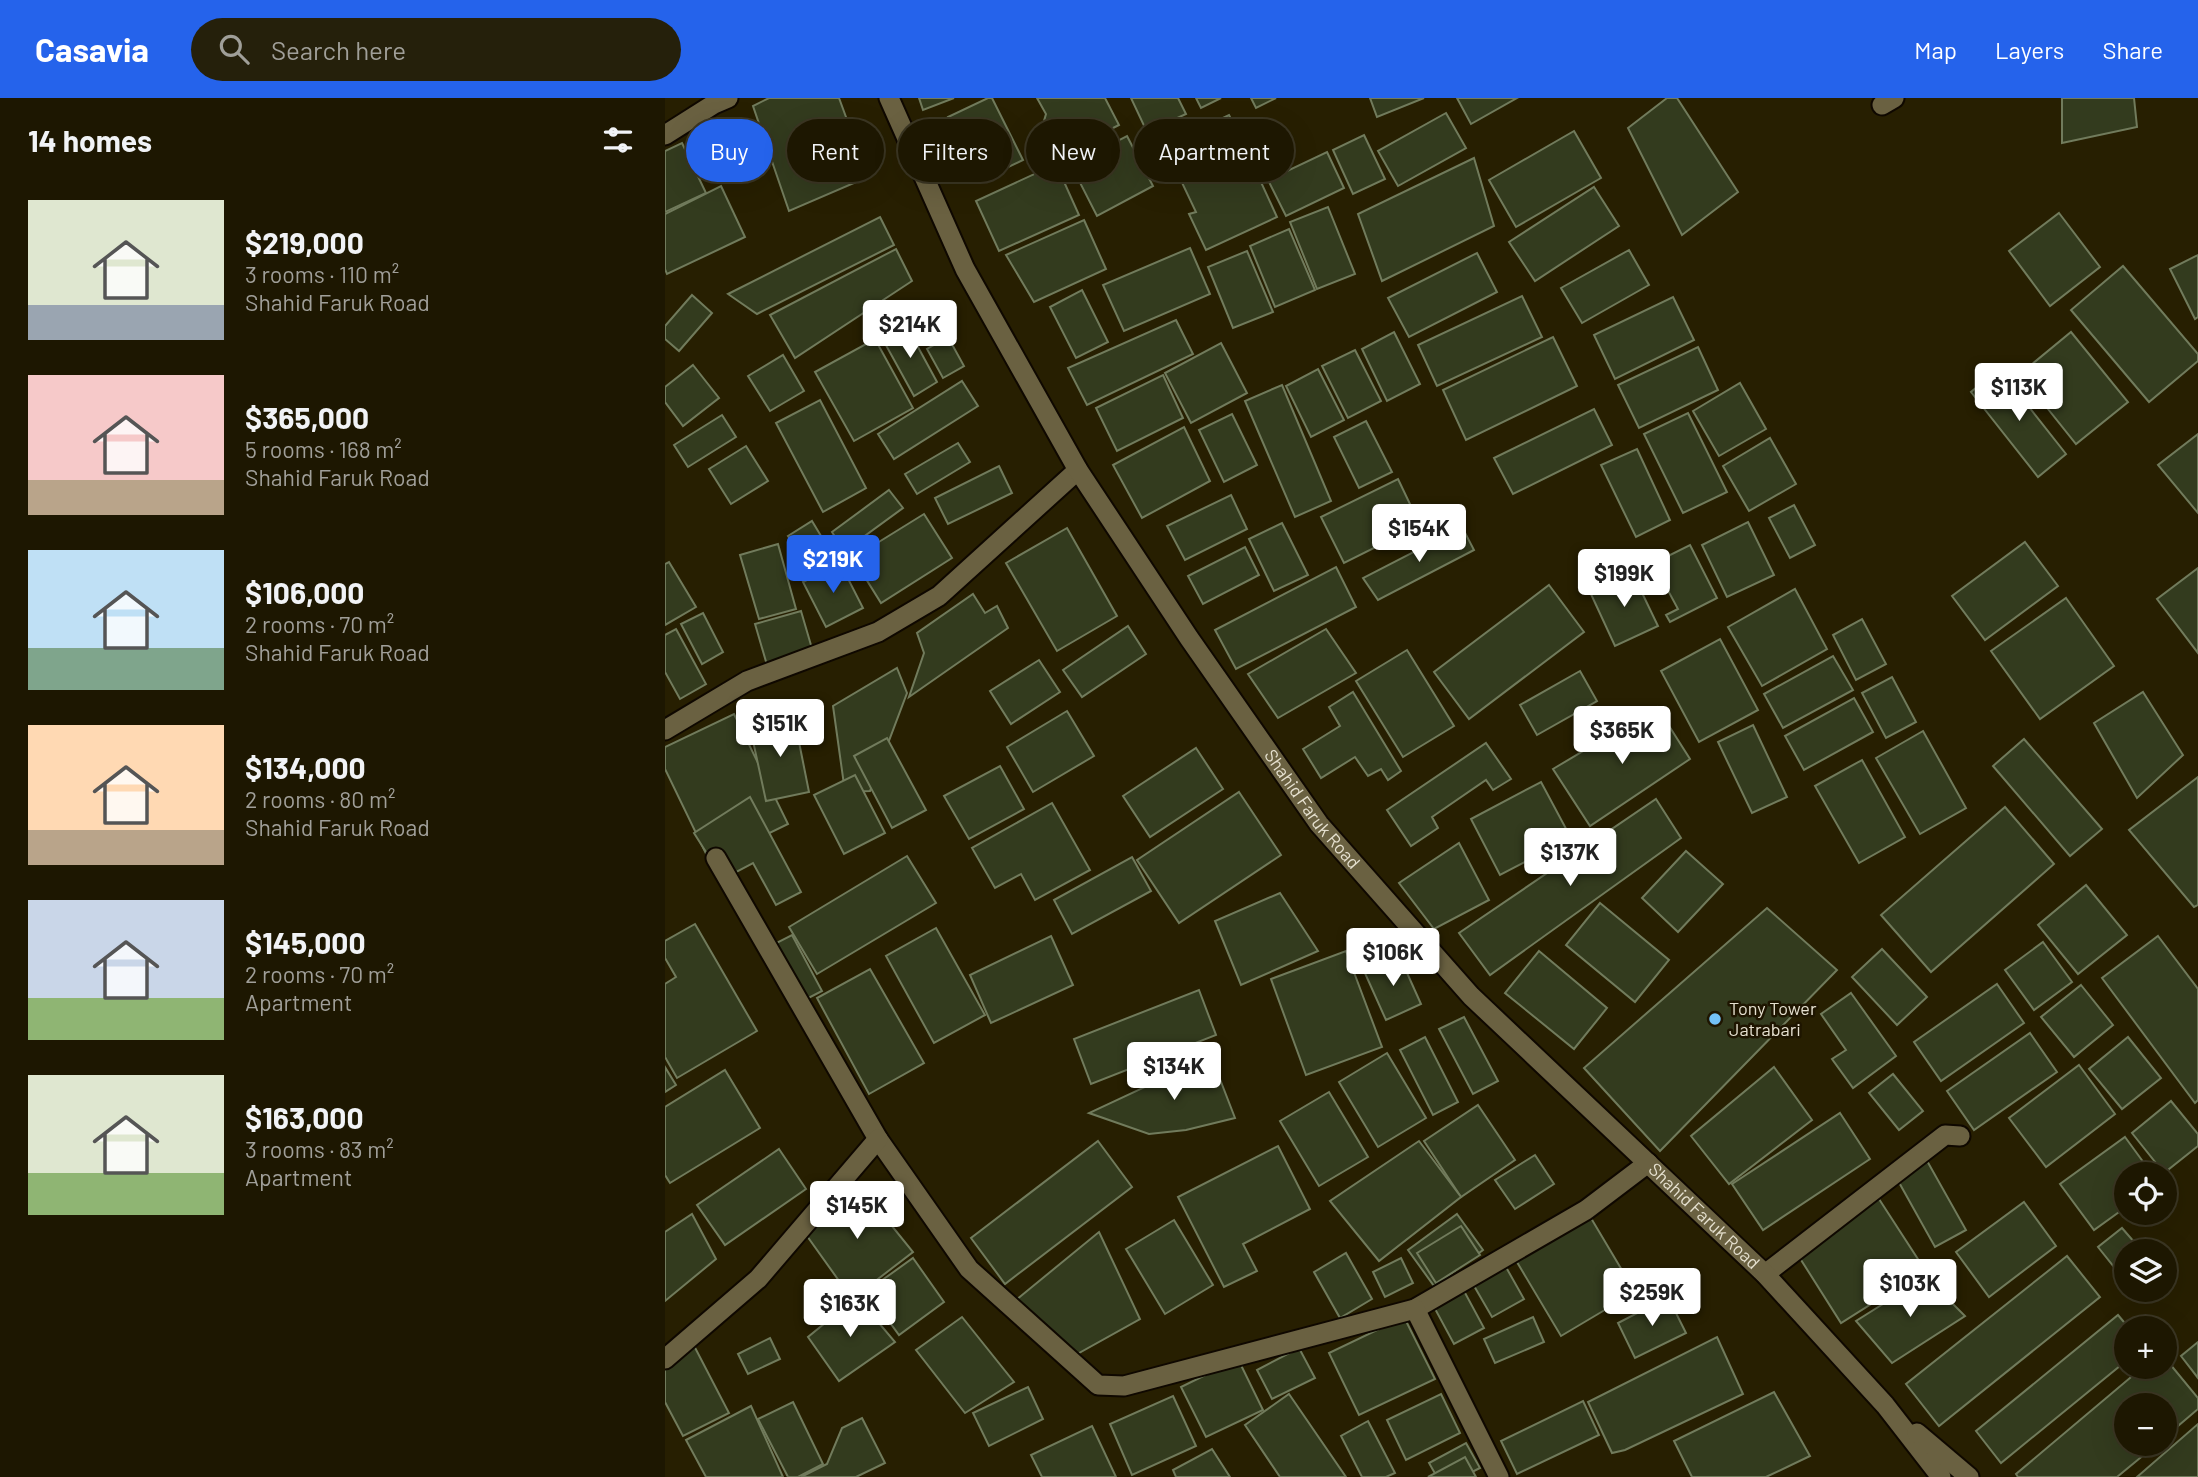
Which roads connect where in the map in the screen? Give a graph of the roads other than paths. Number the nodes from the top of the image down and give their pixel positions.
1 (728, 98) edge
2 (889, 98) edge
3 (665, 135) edge
4 (1078, 470) junction
5 (665, 730) edge
6 (716, 858) dead end
7 (1960, 1136) dead end
8 (878, 1139) junction
9 (1648, 1163) junction
10 (1765, 1274) junction
11 (1415, 1309) junction
12 (665, 1359) edge
13 (1885, 1405) junction
14 (1499, 1477) edge
15 (1941, 1477) edge
16 (1969, 1477) edge

1 - 3 street
2 - 4 street, Shahid Faruk Road
4 - 5 street
4 - 9 street, Shahid Faruk Road
6 - 8 street
7 - 10 street
8 - 11 street
8 - 12 street
9 - 10 street, Shahid Faruk Road
9 - 11 street
10 - 13 street, Shahid Faruk Road
11 - 14 street
13 - 15 street, Shahid Faruk Road
13 - 16 street, Shahid Faruk Road

